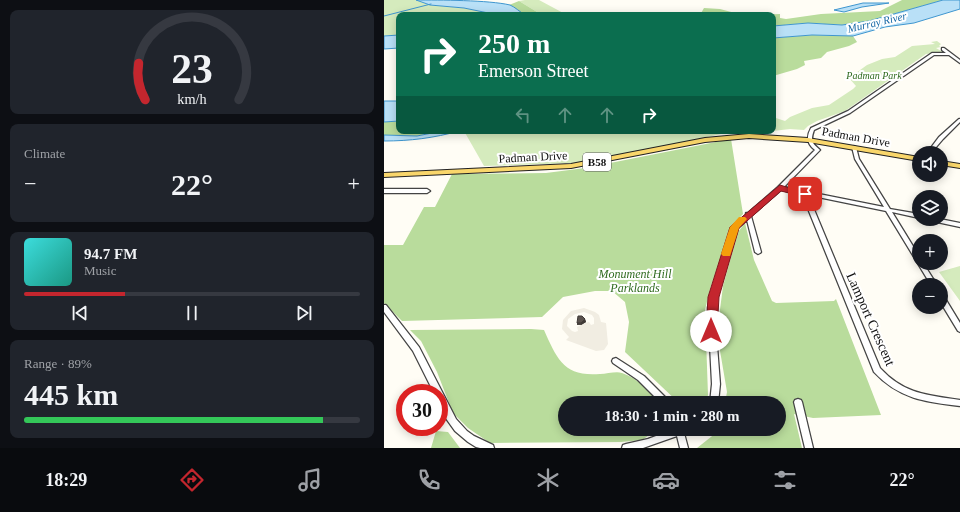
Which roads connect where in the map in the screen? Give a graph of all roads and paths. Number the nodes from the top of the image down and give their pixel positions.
1 (943, 48) dead end
2 (950, 54) junction
3 (960, 62) edge
4 (960, 120) edge
5 (808, 140) junction
6 (935, 146) edge
7 (854, 148) junction
8 (912, 158) edge
9 (948, 164) edge
10 (960, 166) edge
11 (384, 174) edge
12 (780, 188) junction
13 (384, 191) edge
14 (427, 191) dead end
15 (805, 194) junction
16 (888, 210) junction
17 (748, 214) junction
18 (912, 215) edge
19 (948, 222) edge
20 (960, 225) edge
21 (912, 249) edge
22 (758, 252) dead end
23 (384, 307) edge
24 (948, 309) edge
25 (960, 329) edge
26 (616, 361) dead end
27 (433, 384) edge
28 (659, 396) edge
29 (715, 396) edge
30 (798, 402) dead end
31 (960, 403) edge
32 (448, 416) edge
33 (666, 436) edge
34 (683, 436) edge
35 (490, 448) edge
36 (626, 448) edge
37 (684, 448) edge
38 (809, 448) edge

1 - 2 street
2 - 3 street
2 - 5 street
4 - 6 street
5 - 7 main road, Padman Drive / B58
5 - 11 main road, Padman Drive / B58
5 - 12 street
7 - 8 main road, Padman Drive / B58
7 - 16 street
9 - 10 main road
12 - 15 street
12 - 17 street
13 - 14 street
15 - 16 street
15 - 31 street, Lamport Crescent
16 - 18 street
16 - 21 street
17 - 22 street
17 - 29 street
19 - 20 street
23 - 27 street
24 - 25 street
26 - 28 street
30 - 38 street
32 - 35 street
33 - 36 street
34 - 37 street

